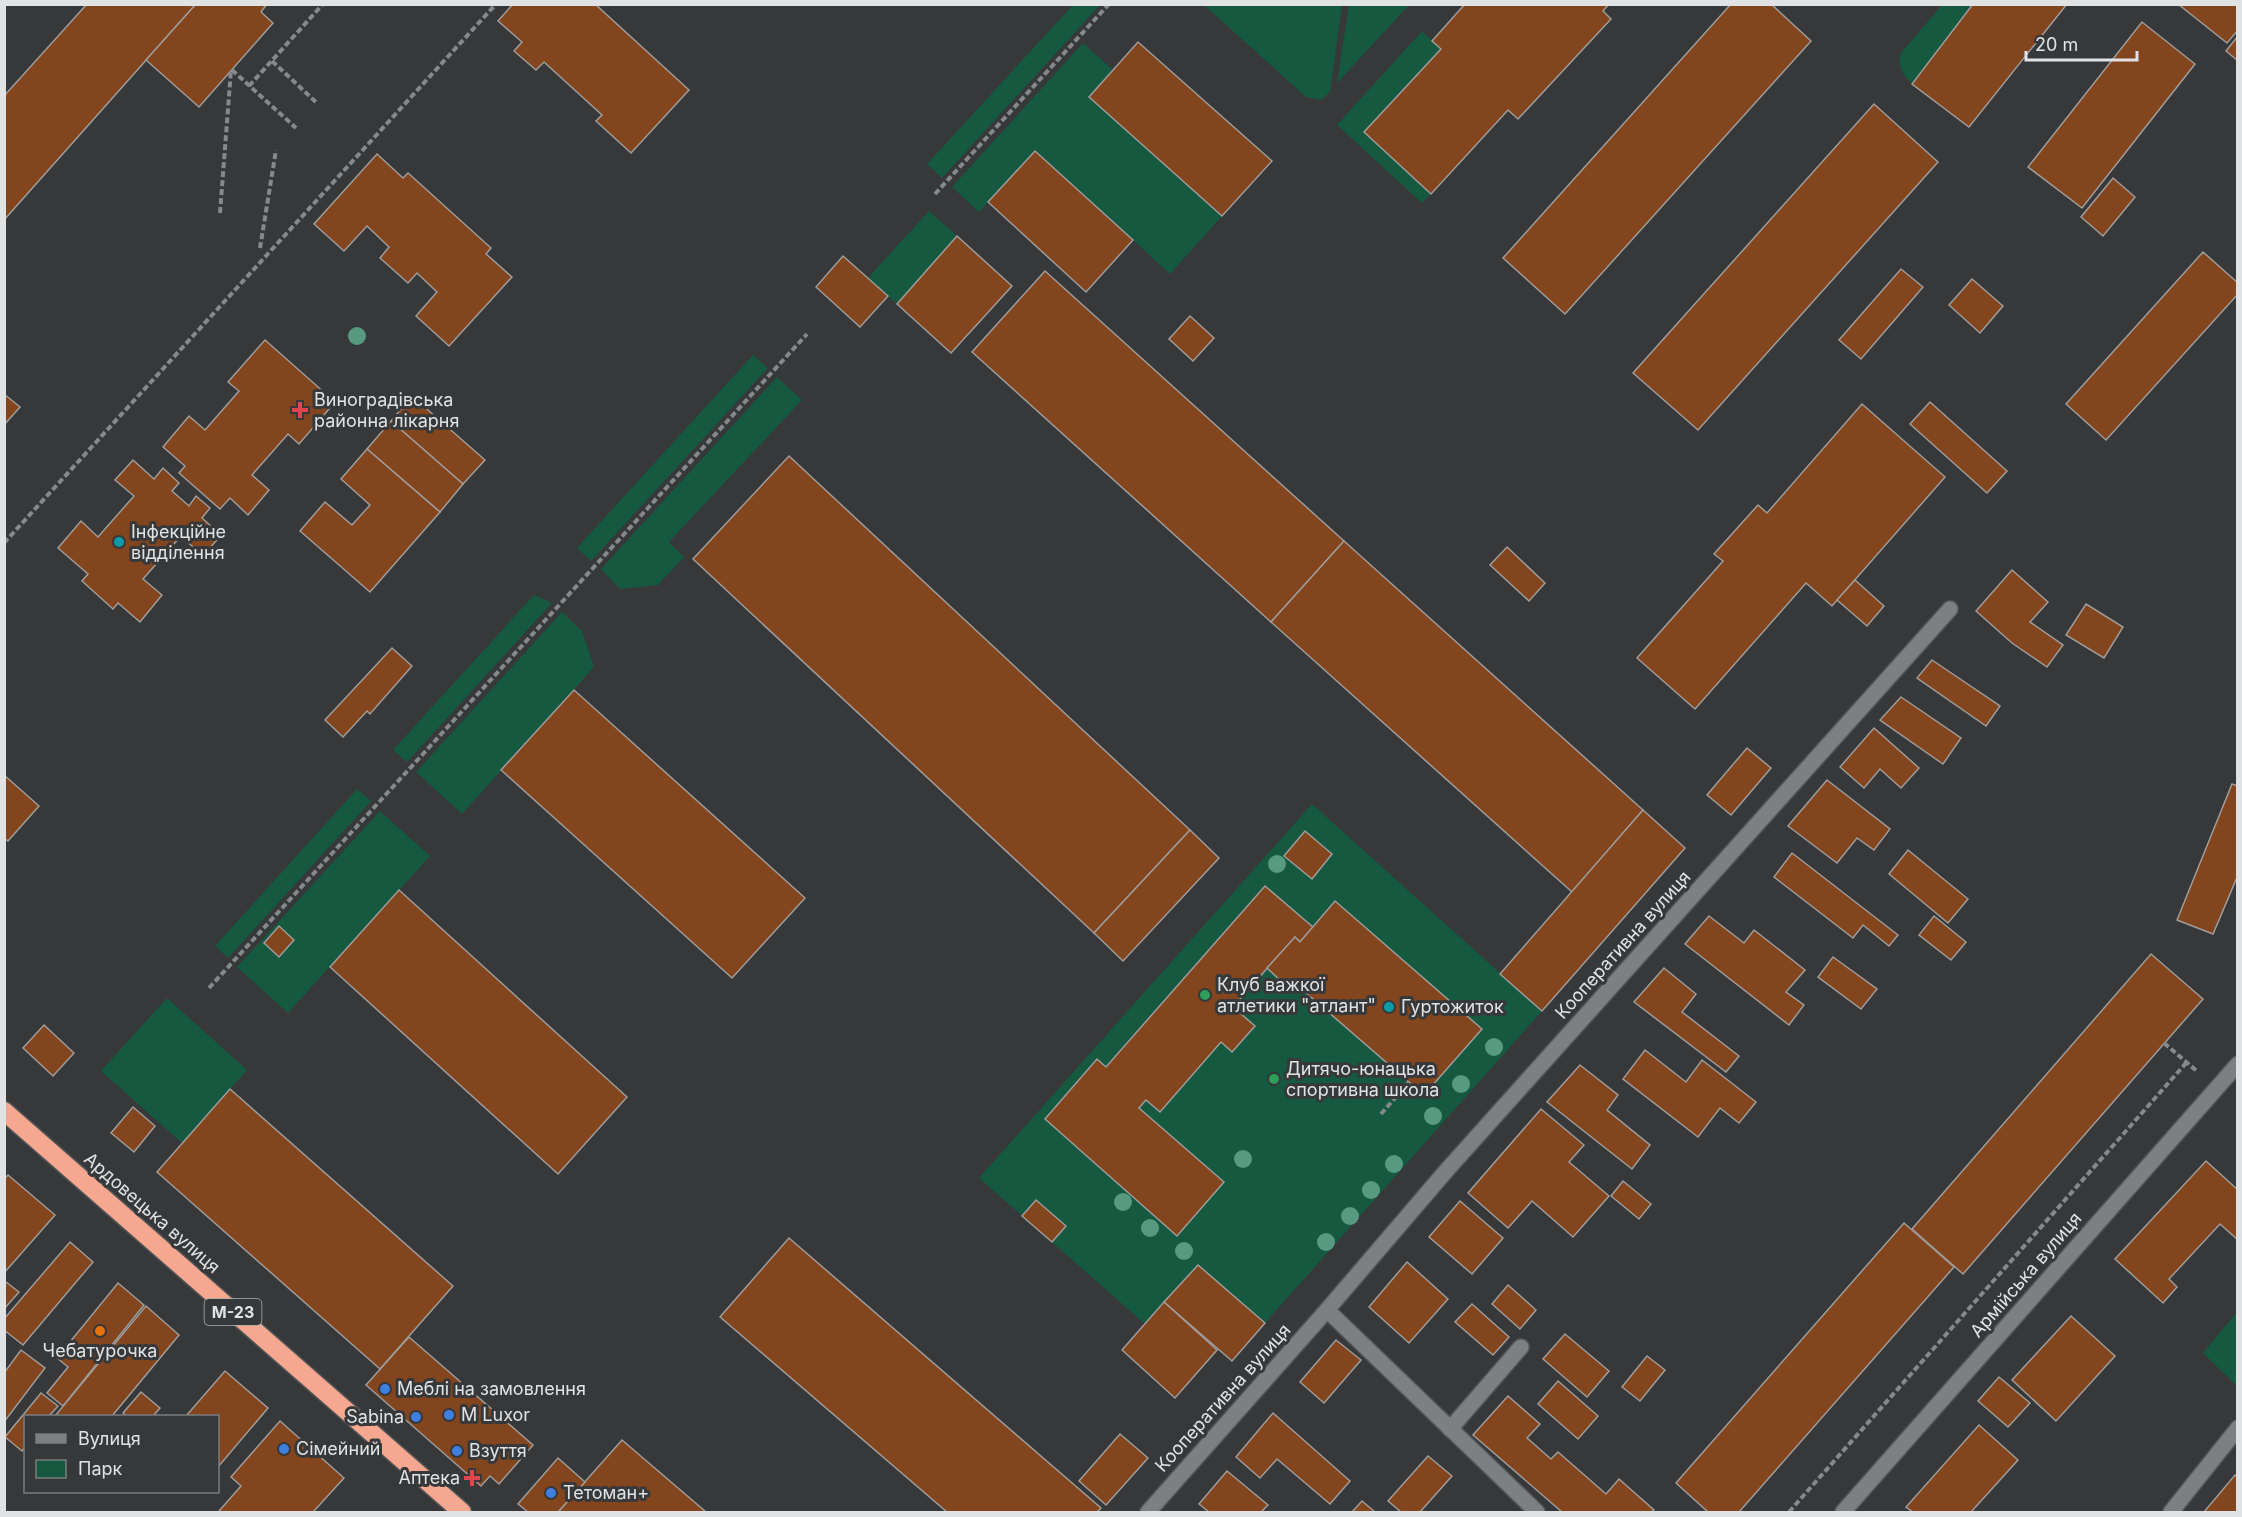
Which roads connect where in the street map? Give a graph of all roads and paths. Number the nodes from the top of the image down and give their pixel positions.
1 (323, 4) edge
2 (496, 4) edge
3 (1109, 4) edge
4 (272, 61) junction
5 (249, 86) junction
6 (318, 104) dead end
7 (296, 128) dead end
8 (276, 150) dead end
9 (935, 194) dead end
10 (220, 213) dead end
11 (260, 248) dead end
12 (807, 334) dead end
13 (4, 543) edge
14 (1950, 609) dead end
15 (209, 988) dead end
16 (2164, 1043) dead end
17 (2187, 1062) junction
18 (2238, 1064) edge
19 (1409, 1082) dead end
20 (2217, 1088) junction
21 (4, 1111) edge
22 (1381, 1113) dead end
23 (1328, 1310) junction
24 (1521, 1347) dead end
25 (2238, 1428) edge
26 (1450, 1429) junction
27 (462, 1512) edge
28 (1148, 1512) edge
29 (1537, 1512) edge
30 (1789, 1512) edge
31 (1843, 1512) edge
32 (2171, 1512) edge

1 - 4 path
2 - 13 path
3 - 9 path
4 - 5 path
4 - 6 path
5 - 7 path
5 - 10 path
8 - 11 path
12 - 15 path
14 - 23 street, Кооперативна вулиця
16 - 17 path
17 - 20 path
17 - 30 path
18 - 20 street, Армійська вулиця
19 - 22 path
20 - 31 street, Армійська вулиця
21 - 27 highway, Ардовецька вулиця / М-23
23 - 26 street
23 - 28 street, Кооперативна вулиця
24 - 26 street
25 - 32 street
26 - 29 street

